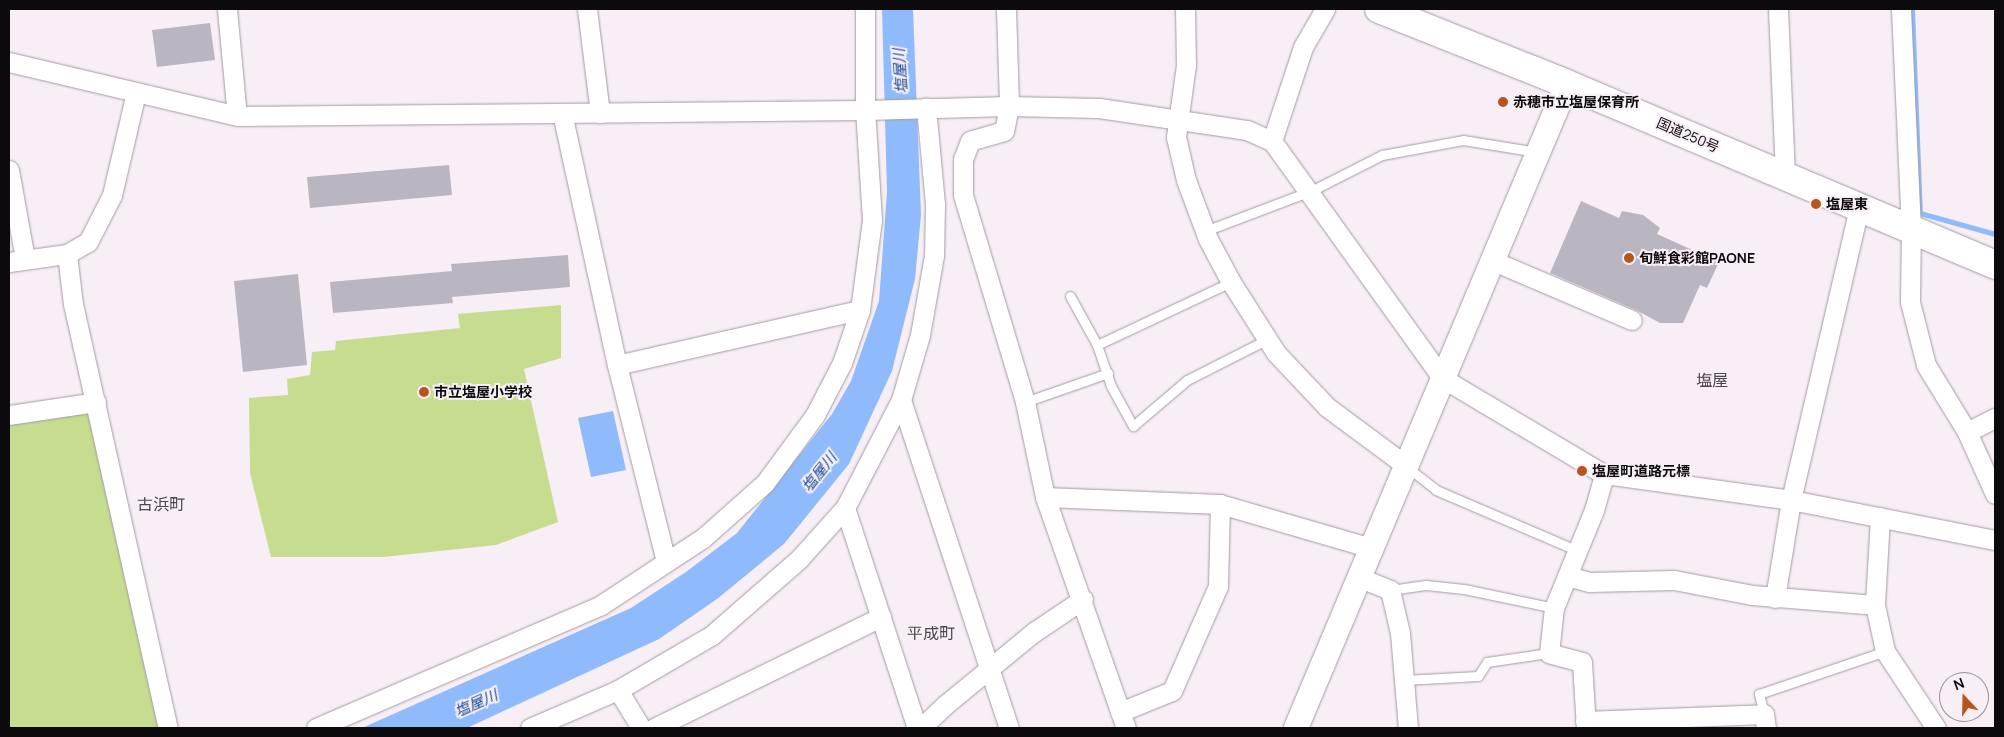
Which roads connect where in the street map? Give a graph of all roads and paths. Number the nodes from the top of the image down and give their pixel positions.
1 (227, 9) edge
2 (587, 9) edge
3 (864, 9) edge
4 (1006, 9) edge
5 (1185, 9) edge
6 (1325, 9) edge
7 (1379, 9) edge
8 (1778, 9) edge
9 (1901, 9) edge
10 (9, 62) edge
11 (1567, 84) junction
12 (136, 93) junction
13 (1009, 106) junction
14 (926, 107) junction
15 (864, 110) junction
16 (562, 113) junction
17 (600, 113) junction
18 (237, 116) junction
19 (1177, 120) junction
20 (1272, 141) junction
21 (1536, 152) junction
22 (9, 170) edge
23 (1785, 176) junction
24 (1311, 191) junction
25 (1859, 208) junction
26 (1911, 229) junction
27 (1205, 231) junction
28 (67, 254) junction
29 (1491, 260) junction
30 (17, 261) edge
31 (1995, 265) edge
32 (1231, 282) junction
33 (1070, 296) dead end
34 (860, 310) junction
35 (1632, 320) dead end
36 (1266, 340) junction
37 (1097, 345) junction
38 (617, 365) junction
39 (1108, 373) junction
40 (1442, 378) junction
41 (901, 400) junction
42 (96, 402) junction
43 (1025, 402) junction
44 (9, 415) edge
45 (1995, 418) edge
46 (1967, 432) junction
47 (1405, 465) junction
48 (1604, 474) junction
49 (1995, 494) edge
50 (1046, 497) junction
51 (1791, 500) junction
52 (1220, 504) junction
53 (844, 508) junction
54 (1880, 517) junction
55 (1995, 540) edge
56 (1371, 548) junction
57 (1576, 550) junction
58 (666, 562) junction
59 (1358, 576) junction
60 (1567, 576) junction
61 (1390, 590) junction
62 (1775, 598) junction
63 (1083, 599) junction
64 (1875, 606) junction
65 (1554, 608) junction
66 (882, 616) junction
67 (1885, 651) junction
68 (1549, 654) junction
69 (989, 670) junction
70 (1404, 680) junction
71 (618, 690) junction
72 (1123, 720) edge
73 (1765, 721) edge
74 (1586, 725) edge
75 (168, 728) edge
76 (316, 728) edge
77 (530, 728) edge
78 (641, 728) edge
79 (654, 728) edge
80 (917, 728) edge
81 (921, 728) edge
82 (1009, 728) edge
83 (1296, 728) edge
84 (1408, 728) edge
85 (1936, 728) edge

1 - 18 street
2 - 17 street
3 - 15 street
4 - 13 street
5 - 19 street
6 - 20 street
7 - 11 highway, 国道250号
8 - 23 street
9 - 26 street
10 - 12 street
11 - 21 street
11 - 23 highway, 国道250号
12 - 18 street
12 - 28 street
13 - 14 street
13 - 19 street
13 - 43 street
14 - 15 street
14 - 41 street
15 - 17 street
15 - 34 street
16 - 17 street
16 - 18 street
16 - 38 street
19 - 20 street
19 - 27 street
20 - 24 street
21 - 24 lane
21 - 29 street
22 - 30 street
23 - 25 highway, 国道250号
24 - 27 lane
24 - 40 street
25 - 26 highway, 国道250号
25 - 51 street
26 - 31 highway, 国道250号
26 - 46 street
27 - 32 street
28 - 30 street
28 - 42 street
29 - 35 street
29 - 40 street
32 - 36 street
32 - 37 lane
33 - 37 lane
34 - 38 street
34 - 58 street
36 - 39 lane
36 - 47 street
37 - 39 lane
38 - 58 street
39 - 43 lane
40 - 47 street
40 - 48 street
41 - 53 street
41 - 69 street
42 - 44 street
42 - 75 street
43 - 50 street
45 - 46 street
46 - 49 street
47 - 56 street
47 - 57 lane
48 - 51 street
48 - 57 street
50 - 52 street
50 - 63 street
51 - 54 street
51 - 62 street
52 - 56 street
52 - 72 street
53 - 66 street
53 - 71 street
54 - 55 street
54 - 64 street
56 - 59 street
57 - 60 street
58 - 76 street
59 - 61 street
59 - 83 street
60 - 62 street
60 - 65 street
61 - 65 lane
61 - 70 street
62 - 64 street
63 - 69 street
63 - 72 street
64 - 67 street
65 - 68 street
66 - 79 street
66 - 80 street
67 - 73 lane
67 - 85 street
68 - 70 lane
68 - 74 street
69 - 81 street
69 - 82 street
70 - 84 street
71 - 77 street
71 - 78 street
73 - 74 street

